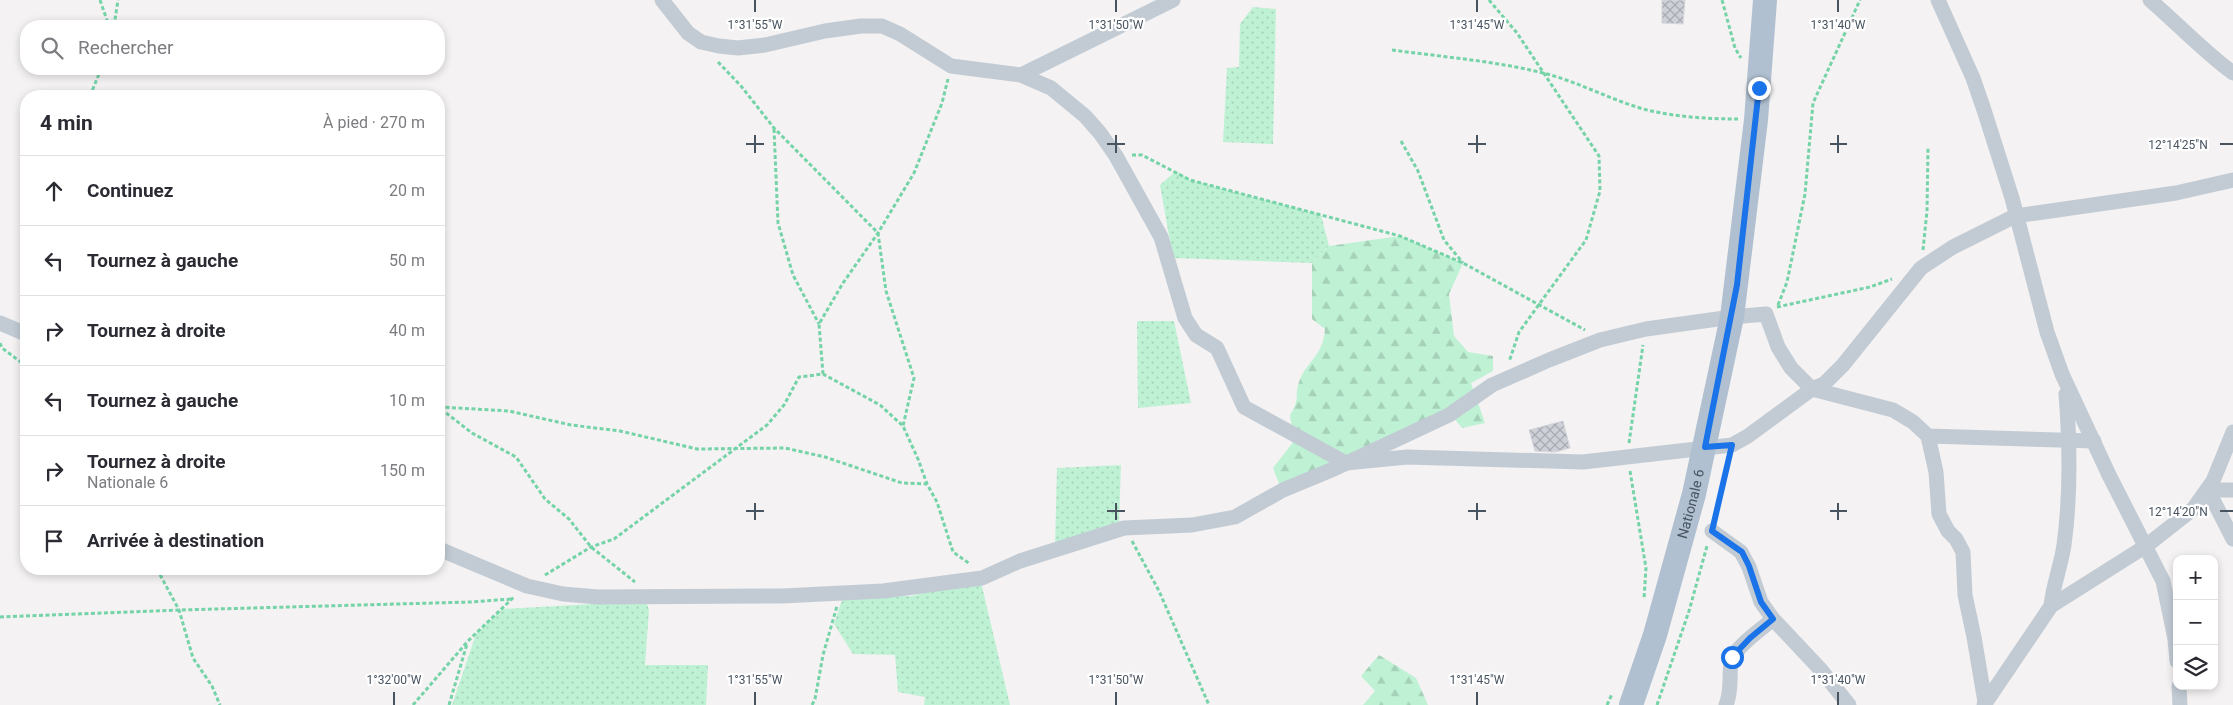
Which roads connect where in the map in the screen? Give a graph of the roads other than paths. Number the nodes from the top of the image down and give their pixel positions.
1 (662, 0) edge
2 (1173, 0) edge
3 (1765, 0) edge
4 (1938, 0) edge
5 (2150, 0) edge
6 (2233, 73) edge
7 (1021, 75) junction
8 (2233, 180) edge
9 (2015, 216) junction
10 (1732, 317) junction
11 (0, 323) edge
12 (20, 331) edge
13 (2065, 382) junction
14 (1812, 389) junction
15 (2233, 432) edge
16 (1928, 436) junction
17 (2070, 440) junction
18 (2094, 441) junction
19 (1705, 447) junction
20 (1346, 463) junction
21 (2208, 490) junction
22 (2233, 490) edge
23 (1712, 531) road end
24 (2233, 539) edge
25 (2146, 546) junction
26 (445, 552) edge
27 (2051, 606) junction
28 (1773, 619) junction
29 (2175, 645) edge
30 (2179, 690) edge
31 (1984, 704) edge
32 (1631, 705) edge
33 (1726, 705) edge
34 (1849, 705) edge
35 (2180, 705) edge

1 - 7 street
2 - 7 street
3 - 10 main road, Nationale 6
4 - 9 street
5 - 6 street
7 - 20 street
8 - 9 street
9 - 13 street
9 - 14 street
10 - 14 street
10 - 19 main road, Nationale 6
10 - 20 street
11 - 12 street
13 - 17 street
13 - 18 street
14 - 16 street
14 - 19 street
15 - 21 street
16 - 17 street
16 - 31 street
17 - 18 street
17 - 27 street
18 - 25 street
19 - 20 street
19 - 32 main road, Nationale 6
20 - 26 street
21 - 22 street
21 - 24 street
21 - 25 street
23 - 28 street
25 - 27 street
25 - 29 street
27 - 31 street
28 - 33 street
28 - 34 street
30 - 35 street

